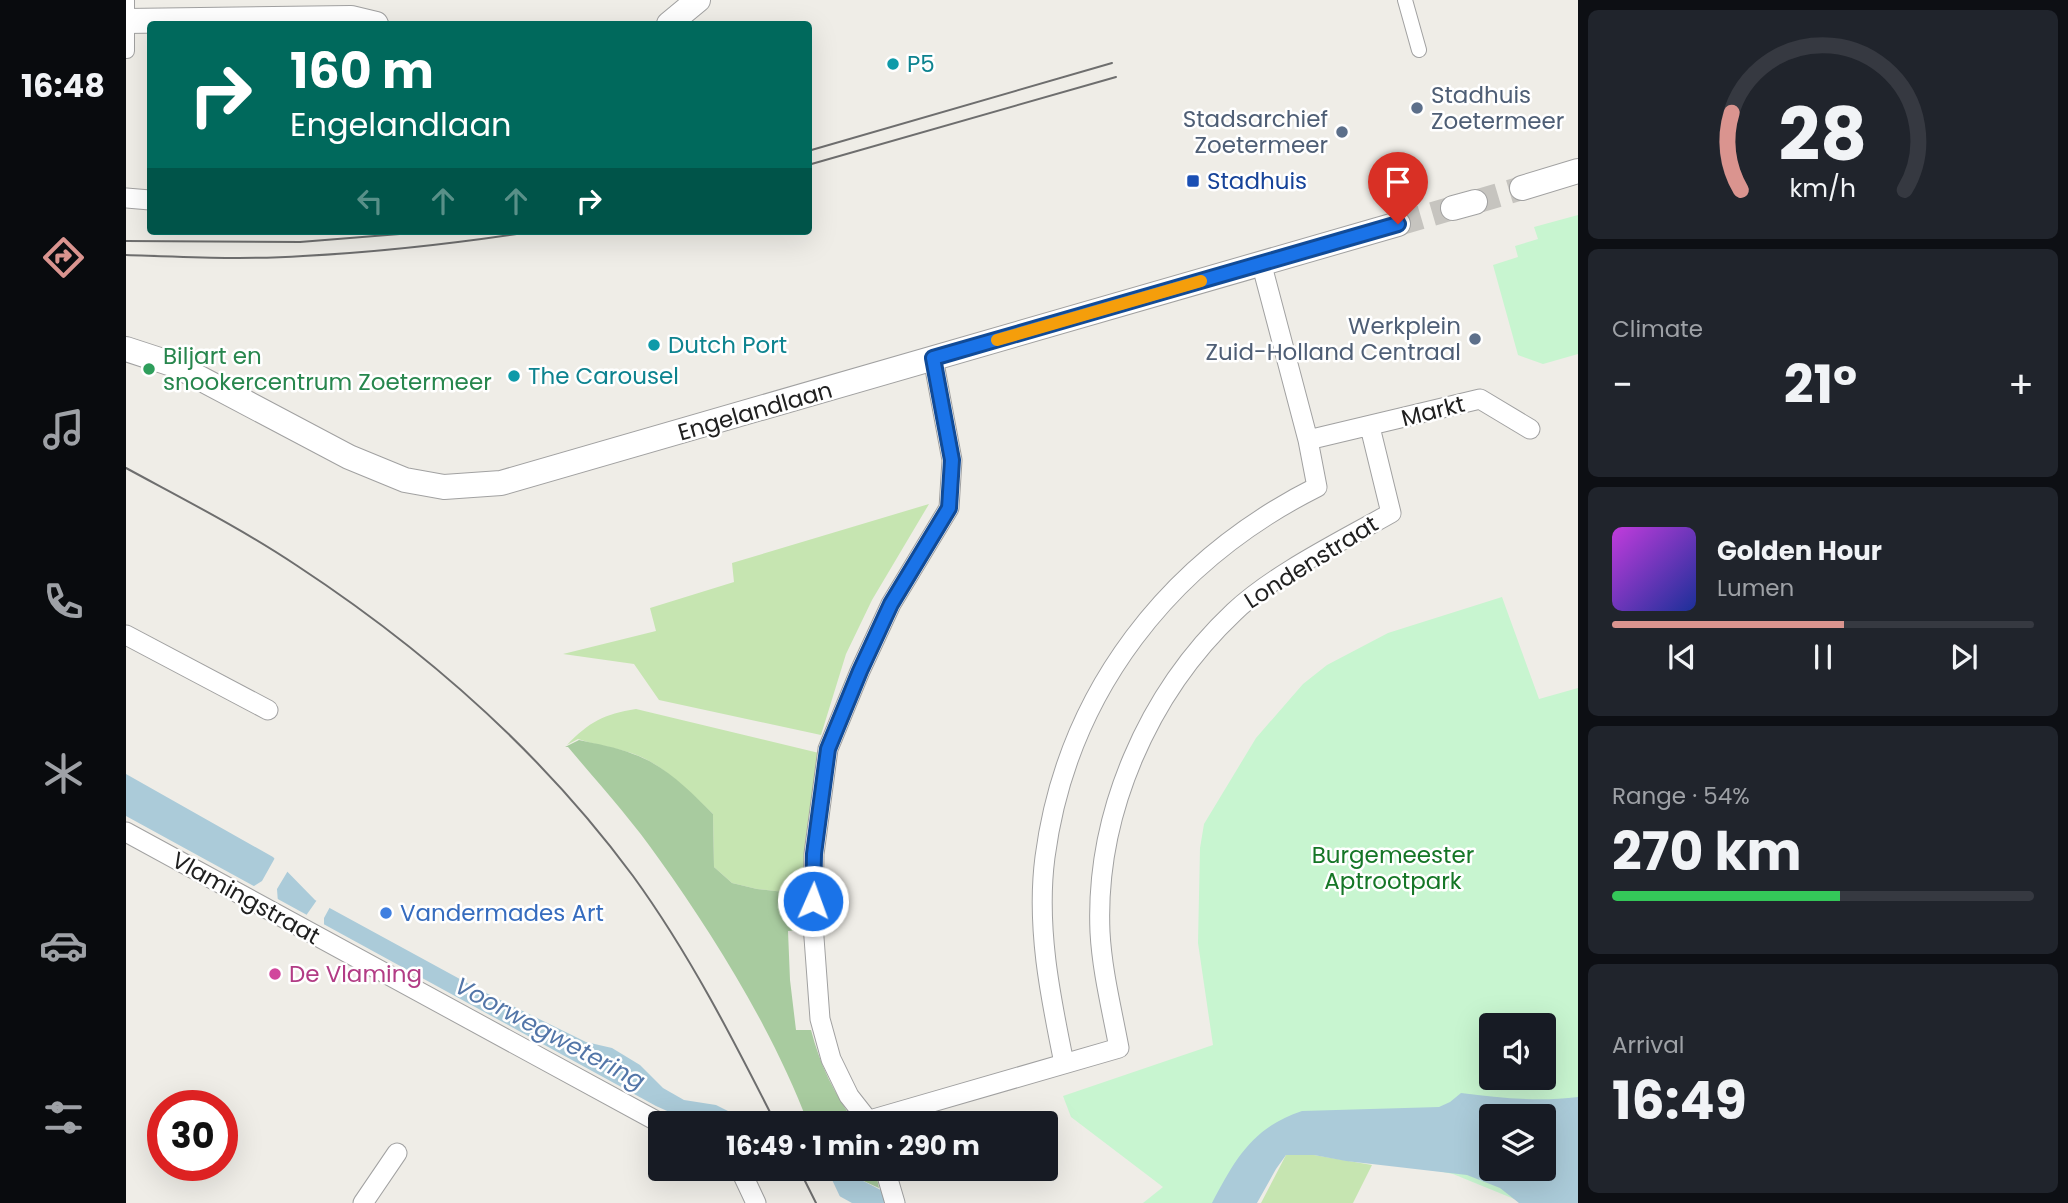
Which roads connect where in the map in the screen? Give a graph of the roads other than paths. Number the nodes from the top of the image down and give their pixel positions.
1 (698, 0) edge
2 (1405, 0) edge
3 (127, 14) edge
4 (364, 21) edge
5 (673, 21) edge
6 (1419, 50) dead end
7 (127, 51) edge
8 (1578, 172) edge
9 (1522, 188) tunnel mouth
10 (126, 198) edge
11 (147, 201) edge
12 (1398, 224) tunnel mouth
13 (1261, 262) junction
14 (126, 349) edge
15 (933, 358) junction
16 (1370, 427) junction
17 (1530, 429) dead end
18 (1308, 440) junction
19 (126, 635) edge
20 (268, 710) dead end
21 (126, 832) edge
22 (1064, 1063) junction
23 (862, 1111) edge
24 (904, 1111) edge
25 (648, 1116) edge
26 (397, 1153) dead end
27 (746, 1181) edge
28 (363, 1203) edge
29 (756, 1203) edge

1 - 5 street
2 - 6 street
3 - 4 street
3 - 7 street
8 - 9 street
10 - 11 street
12 - 13 street, Engelandlaan
13 - 15 street, Engelandlaan
13 - 18 street
14 - 15 street, Engelandlaan
15 - 23 street
16 - 17 street, Markt
16 - 18 street
16 - 22 street, Londenstraat
18 - 22 street
19 - 20 street
21 - 25 street, Vlamingstraat
22 - 24 street, Londenstraat
26 - 28 street
27 - 29 street

